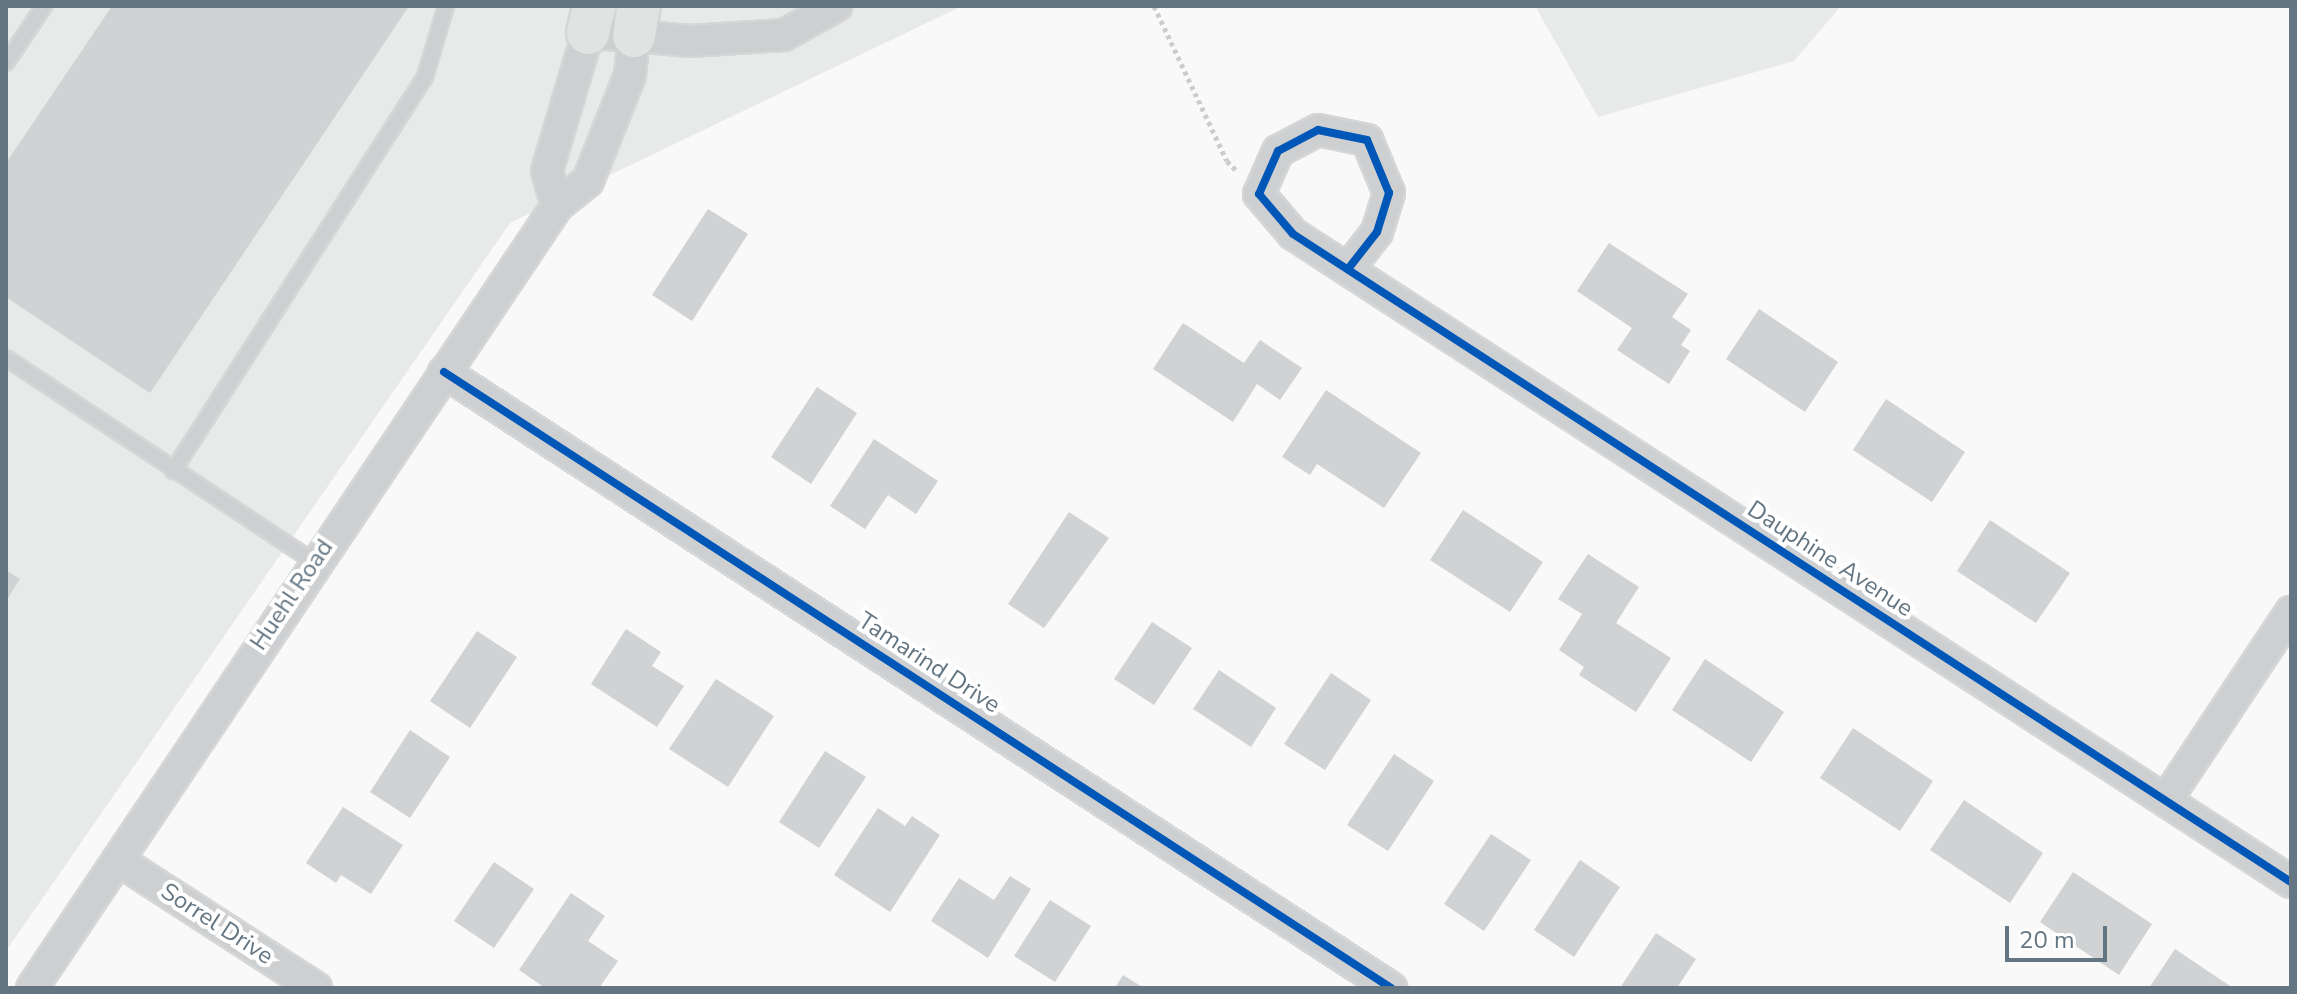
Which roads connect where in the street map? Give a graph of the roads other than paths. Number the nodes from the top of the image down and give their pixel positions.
1 (44, 6) edge
2 (446, 6) edge
3 (836, 6) edge
4 (591, 19) edge
5 (637, 21) edge
6 (6, 63) edge
7 (557, 206) junction
8 (1348, 269) junction
9 (6, 358) edge
10 (444, 372) junction
11 (173, 471) junction
12 (314, 562) junction
13 (2291, 612) edge
14 (2166, 800) junction
15 (118, 860) junction
16 (2291, 882) edge
17 (32, 988) edge
18 (316, 988) edge
19 (1391, 988) edge

1 - 6 lane
2 - 11 lane
3 - 5 street
4 - 5 street
4 - 7 street
5 - 7 street, Huehl Road
7 - 10 street, Huehl Road
8 - 8 street, Dauphine Avenue
8 - 14 street, Dauphine Avenue
9 - 11 lane
10 - 12 street, Huehl Road
10 - 19 street, Tamarind Drive
11 - 12 lane
12 - 15 street, Huehl Road
13 - 14 street
14 - 16 street, Dauphine Avenue
15 - 17 street, Huehl Road
15 - 18 street, Sorrel Drive

